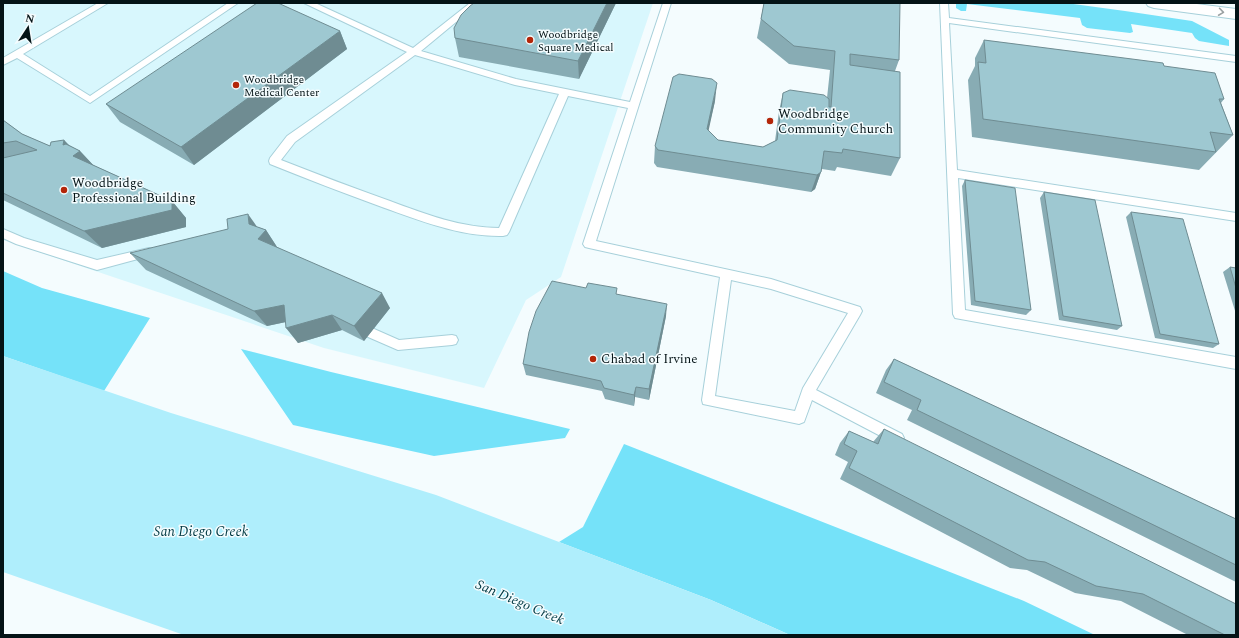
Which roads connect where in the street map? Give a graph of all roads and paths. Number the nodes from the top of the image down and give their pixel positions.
1 (104, 3) edge
2 (234, 3) edge
3 (308, 3) edge
4 (475, 3) edge
5 (667, 3) edge
6 (944, 3) edge
7 (1154, 3) edge
8 (1236, 14) edge
9 (945, 20) junction
10 (414, 52) junction
11 (17, 54) junction
12 (1236, 59) edge
13 (3, 62) edge
14 (566, 92) junction
15 (633, 106) junction
16 (952, 173) junction
17 (1236, 217) edge
18 (3, 233) edge
19 (158, 250) edge
20 (726, 274) junction
21 (348, 322) edge
22 (452, 340) dead end
23 (1236, 362) edge
24 (808, 392) junction
25 (912, 445) edge

1 - 11 lane
2 - 11 lane
3 - 10 lane
4 - 10 lane
5 - 15 lane
6 - 9 lane
7 -> 8 main road
9 - 12 lane
9 - 16 lane
10 - 14 lane
10 - 14 lane
11 - 13 lane
14 - 15 lane
15 - 20 lane
16 - 17 lane
16 - 23 lane
18 - 19 lane
20 - 24 lane
20 - 24 lane
21 - 22 lane
24 - 25 lane

